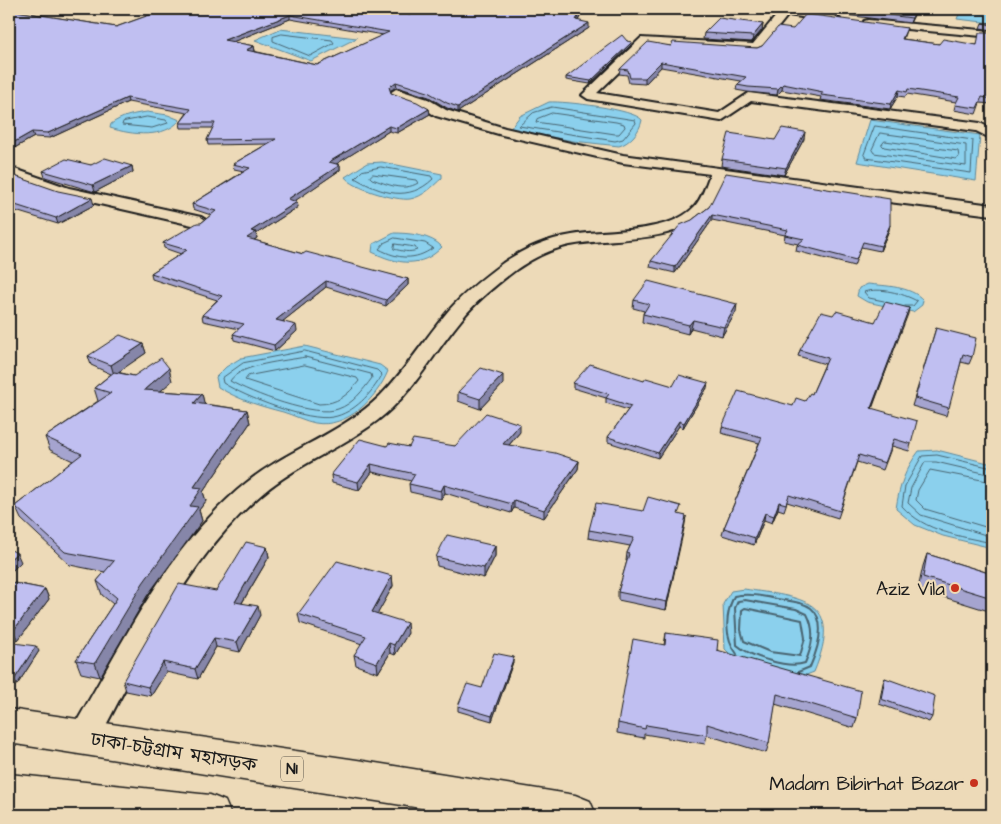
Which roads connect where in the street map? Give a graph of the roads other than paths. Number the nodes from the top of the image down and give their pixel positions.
1 (992, 34) edge
2 (396, 93) edge
3 (992, 135) edge
4 (9, 171) edge
5 (719, 171) junction
6 (992, 210) edge
7 (201, 222) edge
8 (9, 726) edge
9 (84, 737) junction
10 (9, 794) edge
11 (210, 815) edge
12 (575, 815) edge

1 - 3 street
2 - 5 street
4 - 7 street
5 - 6 street
5 - 9 street
8 - 9 highway, ঢাকা-চট্টগ্রাম মহাসড়ক / N1
9 - 12 highway, ঢাকা-চট্টগ্রাম মহাসড়ক / N1
10 - 11 highway

